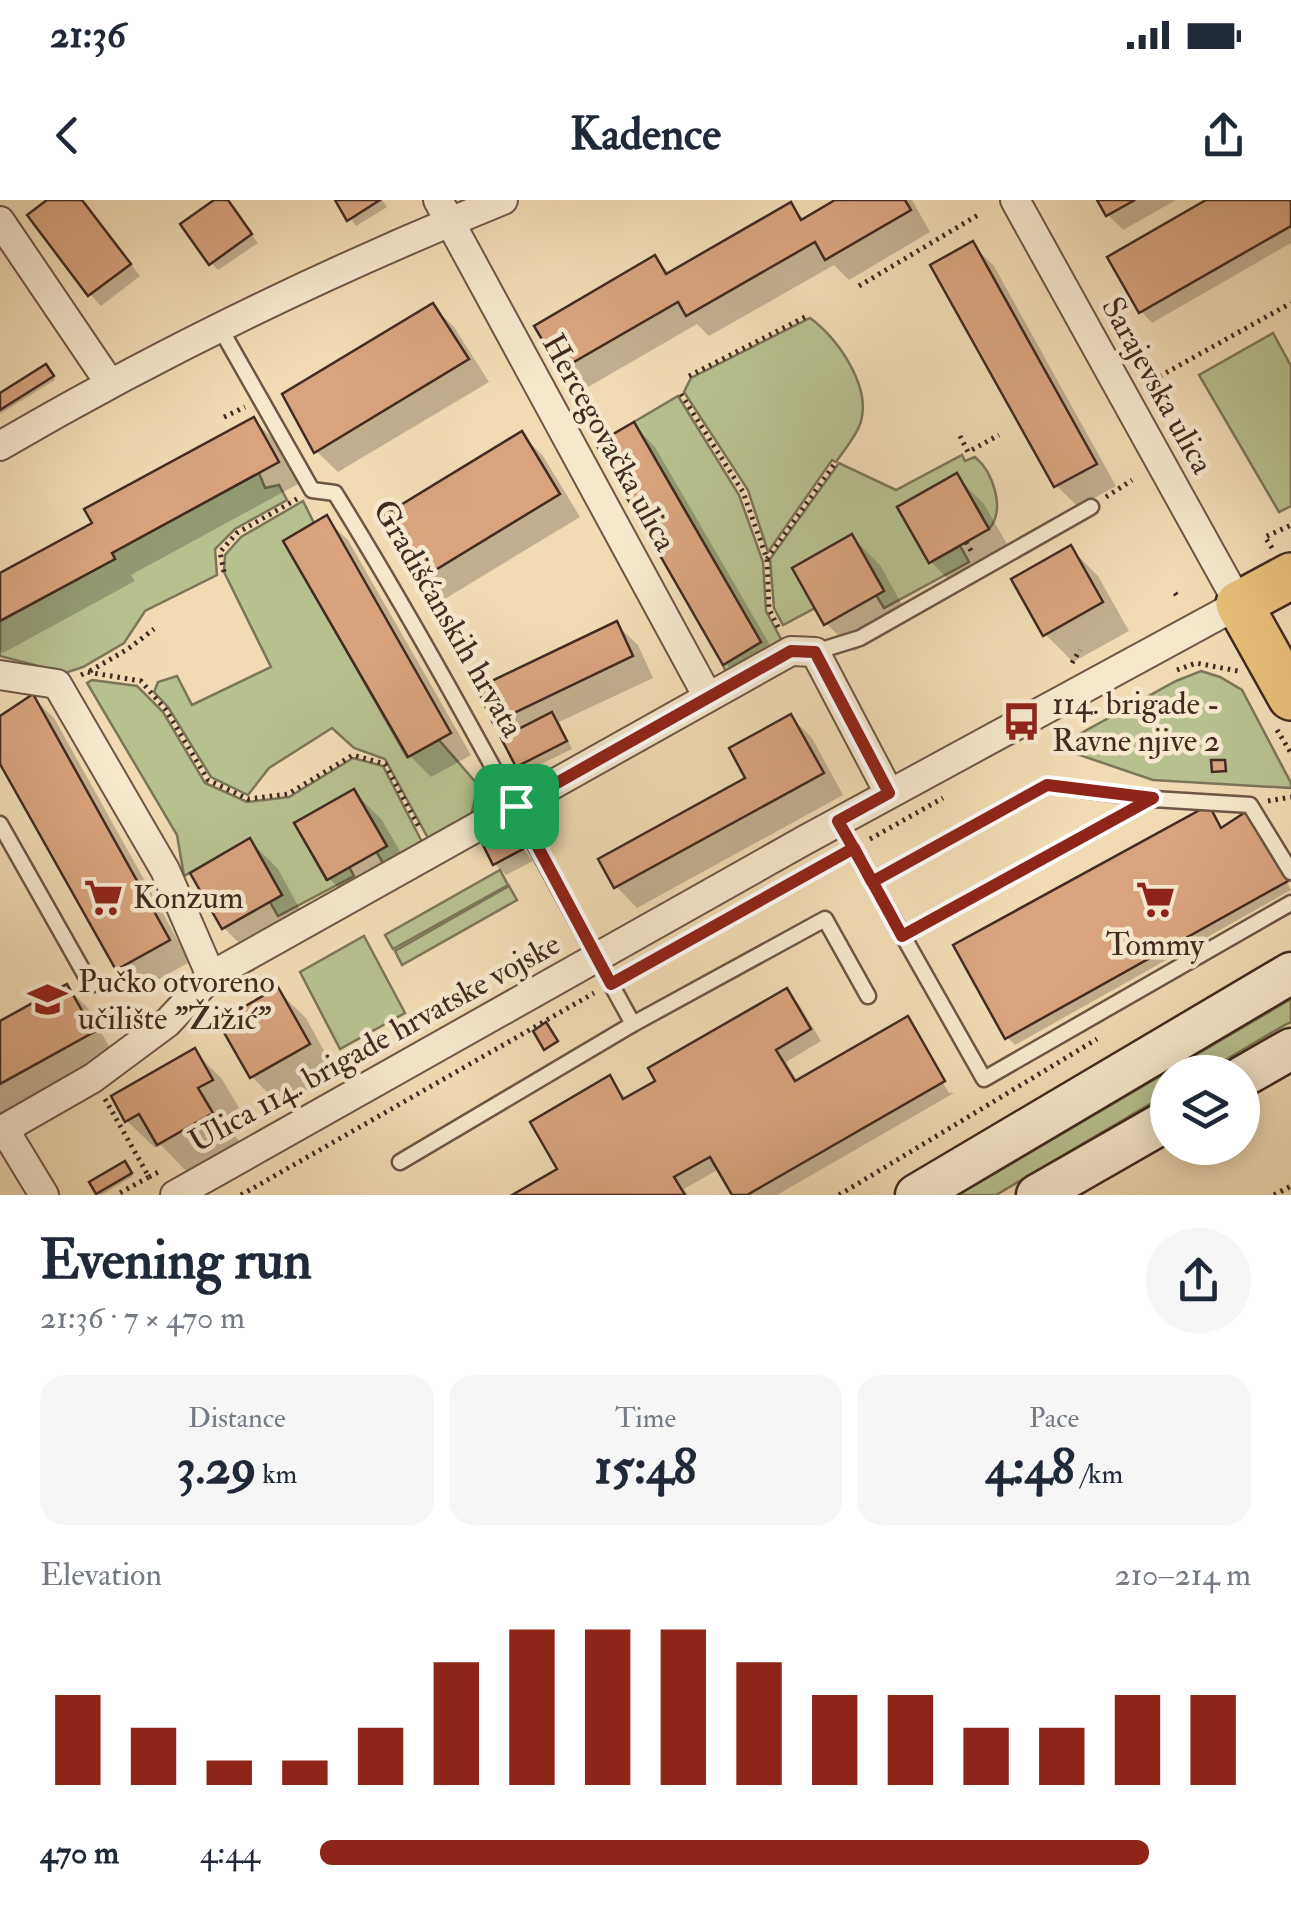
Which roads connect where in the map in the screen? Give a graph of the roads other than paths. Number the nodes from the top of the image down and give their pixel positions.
1 (503, 200) edge
2 (1015, 200) edge
3 (444, 211) edge
4 (0, 221) edge
5 (219, 326) junction
6 (109, 382) junction
7 (0, 446) edge
8 (1091, 507) road end
9 (1282, 564) edge
10 (1239, 604) junction
11 (803, 652) junction
12 (0, 675) edge
13 (708, 697) junction
14 (1281, 708) edge
15 (889, 793) junction
16 (1153, 798) junction
17 (516, 806) junction
18 (838, 821) junction
19 (1, 827) edge
20 (1291, 872) edge
21 (872, 882) junction
22 (1291, 903) edge
23 (902, 936) junction
24 (595, 958) junction
25 (1291, 973) edge
26 (211, 976) junction
27 (91, 984) dead end
28 (868, 996) dead end
29 (633, 1024) junction
30 (1291, 1049) edge
31 (1260, 1067) edge
32 (2, 1130) edge
33 (1150, 1130) edge
34 (400, 1162) dead end
35 (44, 1195) edge
36 (175, 1195) edge
37 (916, 1195) edge
38 (1037, 1195) edge

1 - 3 street
2 - 10 street, Sarajevska ulica
3 - 5 street
3 - 13 street, Hercegovačka ulica
4 - 6 street
5 - 6 street
5 - 17 lane, Gradišćanskih hrvata
6 - 7 street
8 - 11 lane
9 - 10 main road
10 - 14 main road
10 - 15 street, Ulica 114. brigade hrvatske vojske
11 - 13 street
11 - 15 street
12 - 26 street
13 - 17 street
15 - 18 street, Ulica 114. brigade hrvatske vojske
16 - 20 lane
16 - 21 lane
16 - 23 lane
17 - 24 lane, Gradišćanskih hrvata
17 - 26 street
18 - 21 lane
18 - 24 street, Ulica 114. brigade hrvatske vojske
19 - 27 lane
21 - 23 lane
22 - 23 lane
24 - 29 lane, Gradišćanskih hrvata
24 - 36 street, Ulica 114. brigade hrvatske vojske
25 - 37 main road
26 - 32 street
28 - 29 lane
29 - 34 lane
30 - 31 main road
32 - 35 street
33 - 38 main road

